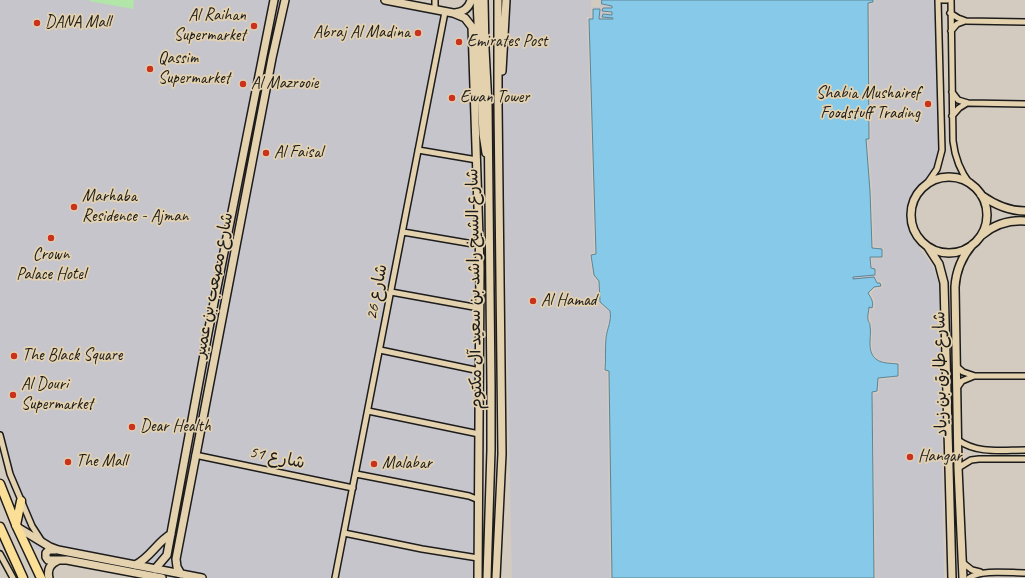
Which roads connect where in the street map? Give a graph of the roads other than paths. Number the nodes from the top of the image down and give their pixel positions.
1 (274, 0) edge
2 (285, 0) edge
3 (385, 0) edge
4 (435, 0) edge
5 (471, 0) edge
6 (477, 0) edge
7 (484, 0) edge
8 (498, 0) edge
9 (506, 0) edge
10 (938, 0) edge
11 (942, 0) edge
12 (947, 0) edge
13 (951, 0) edge
14 (435, 10) junction
15 (445, 12) junction
16 (453, 13) junction
17 (950, 13) junction
18 (966, 21) junction
19 (1025, 22) edge
20 (951, 31) junction
21 (952, 92) junction
22 (968, 103) junction
23 (498, 104) junction
24 (1025, 104) edge
25 (952, 116) junction
26 (475, 123) junction
27 (483, 134) junction
28 (418, 150) junction
29 (488, 158) junction
30 (477, 160) junction
31 (970, 184) junction
32 (926, 185) junction
33 (981, 195) junction
34 (1025, 211) edge
35 (490, 217) junction
36 (1025, 221) edge
37 (479, 226) junction
38 (402, 232) junction
39 (979, 238) junction
40 (479, 245) junction
41 (972, 245) junction
42 (928, 247) junction
43 (391, 292) junction
44 (479, 308) junction
45 (380, 350) junction
46 (956, 366) junction
47 (480, 371) junction
48 (975, 376) junction
49 (1025, 376) edge
50 (956, 388) junction
51 (368, 411) junction
52 (479, 434) junction
53 (0, 435) edge
54 (958, 440) junction
55 (491, 450) junction
56 (1025, 450) edge
57 (195, 455) junction
58 (1025, 459) edge
59 (958, 468) junction
60 (356, 474) junction
61 (0, 484) edge
62 (353, 488) junction
63 (21, 500) junction
64 (479, 500) junction
65 (16, 526) junction
66 (0, 527) edge
67 (344, 533) junction
68 (171, 534) junction
69 (2, 536) edge
70 (43, 542) junction
71 (58, 550) junction
72 (0, 554) edge
73 (168, 555) junction
74 (478, 558) junction
75 (176, 559) junction
76 (58, 561) junction
77 (962, 562) junction
78 (135, 565) junction
79 (487, 566) junction
80 (155, 569) junction
81 (985, 573) junction
82 (1025, 573) edge
83 (181, 574) junction
84 (478, 576) edge
85 (13, 578) edge
86 (23, 578) edge
87 (41, 578) edge
88 (49, 578) edge
89 (160, 578) edge
90 (202, 578) edge
91 (336, 578) edge
92 (487, 578) edge
93 (496, 578) edge
94 (952, 578) edge
95 (963, 578) edge
96 (969, 578) edge

1 - 68 main road, شارع مصعب بن عمير
2 - 57 main road, شارع مصعب بن عمير
3 - 14 main road
4 - 14 street
5 - 16 main road
6 - 27 main road
7 - 29 main road, شارع الشيخ راشد بن سعيد آل مكتوم
8 - 23 main road, شارع الشيخ راشد بن سعيد آل مكتوم
9 - 23 main road
10 - 32 street
11 - 12 street
13 - 17 street
14 - 15 main road
15 - 16 main road
15 - 28 street, شارع 26
16 - 26 main road
17 - 18 street
17 - 20 street
18 - 19 street
18 - 20 street
20 - 21 street
21 - 22 street
21 - 25 street
22 - 24 street
22 - 25 street
23 - 93 main road, شارع الشيخ راشد بن سعيد آل مكتوم
25 - 31 street
26 - 27 main road
26 - 30 main road
27 - 29 main road
28 - 30 street
28 - 38 street, شارع 26
29 - 35 main road, شارع الشيخ راشد بن سعيد آل مكتوم
30 - 37 main road
31 - 32 main road
31 - 33 main road
32 - 42 main road
33 - 34 main road
33 - 39 main road
35 - 37 main road
35 - 55 main road, شارع الشيخ راشد بن سعيد آل مكتوم
36 - 39 main road
37 - 40 main road
38 - 40 street
38 - 43 street, شارع 26
39 - 41 main road
40 - 44 main road
41 - 42 main road
41 - 46 main road, شارع طارق بن زياد
42 - 94 main road, شارع طارق بن زياد
43 - 44 street
43 - 45 street, شارع 26
44 - 47 main road
45 - 47 street
45 - 51 street, شارع 26
46 - 48 street
46 - 50 main road, شارع طارق بن زياد
47 - 52 main road
48 - 49 street
48 - 50 street
50 - 54 main road, شارع طارق بن زياد
51 - 52 street
51 - 60 street, شارع 26
52 - 55 main road
52 - 64 main road
53 - 63 street
54 - 56 street
54 - 59 main road, شارع طارق بن زياد
55 - 79 main road, شارع الشيخ راشد بن سعيد آل مكتوم
57 - 62 street, شارع 51
57 - 75 main road, شارع مصعب بن عمير
58 - 59 street
59 - 77 main road, شارع طارق بن زياد
60 - 62 street, شارع 26
60 - 64 street
61 - 65 main road
62 - 67 street, شارع 26
63 - 65 main road
63 - 70 street
64 - 74 main road
65 - 70 main road
65 - 87 main road
66 - 69 main road
67 - 74 street
67 - 91 street, شارع 26
68 - 73 main road, شارع مصعب بن عمير
68 - 78 main road
69 - 86 main road
70 - 71 main road
71 - 76 main road
71 - 78 main road
72 - 85 street
73 - 75 main road
73 - 80 main road
74 - 84 main road
75 - 83 main road, شارع مصعب بن عمير
76 - 88 main road
76 - 89 main road
77 - 81 street
77 - 95 main road, شارع طارق بن زياد
78 - 80 main road
79 - 84 main road
79 - 92 main road, شارع الشيخ راشد بن سعيد آل مكتوم
80 - 83 main road
81 - 82 street
81 - 96 street
83 - 90 main road

